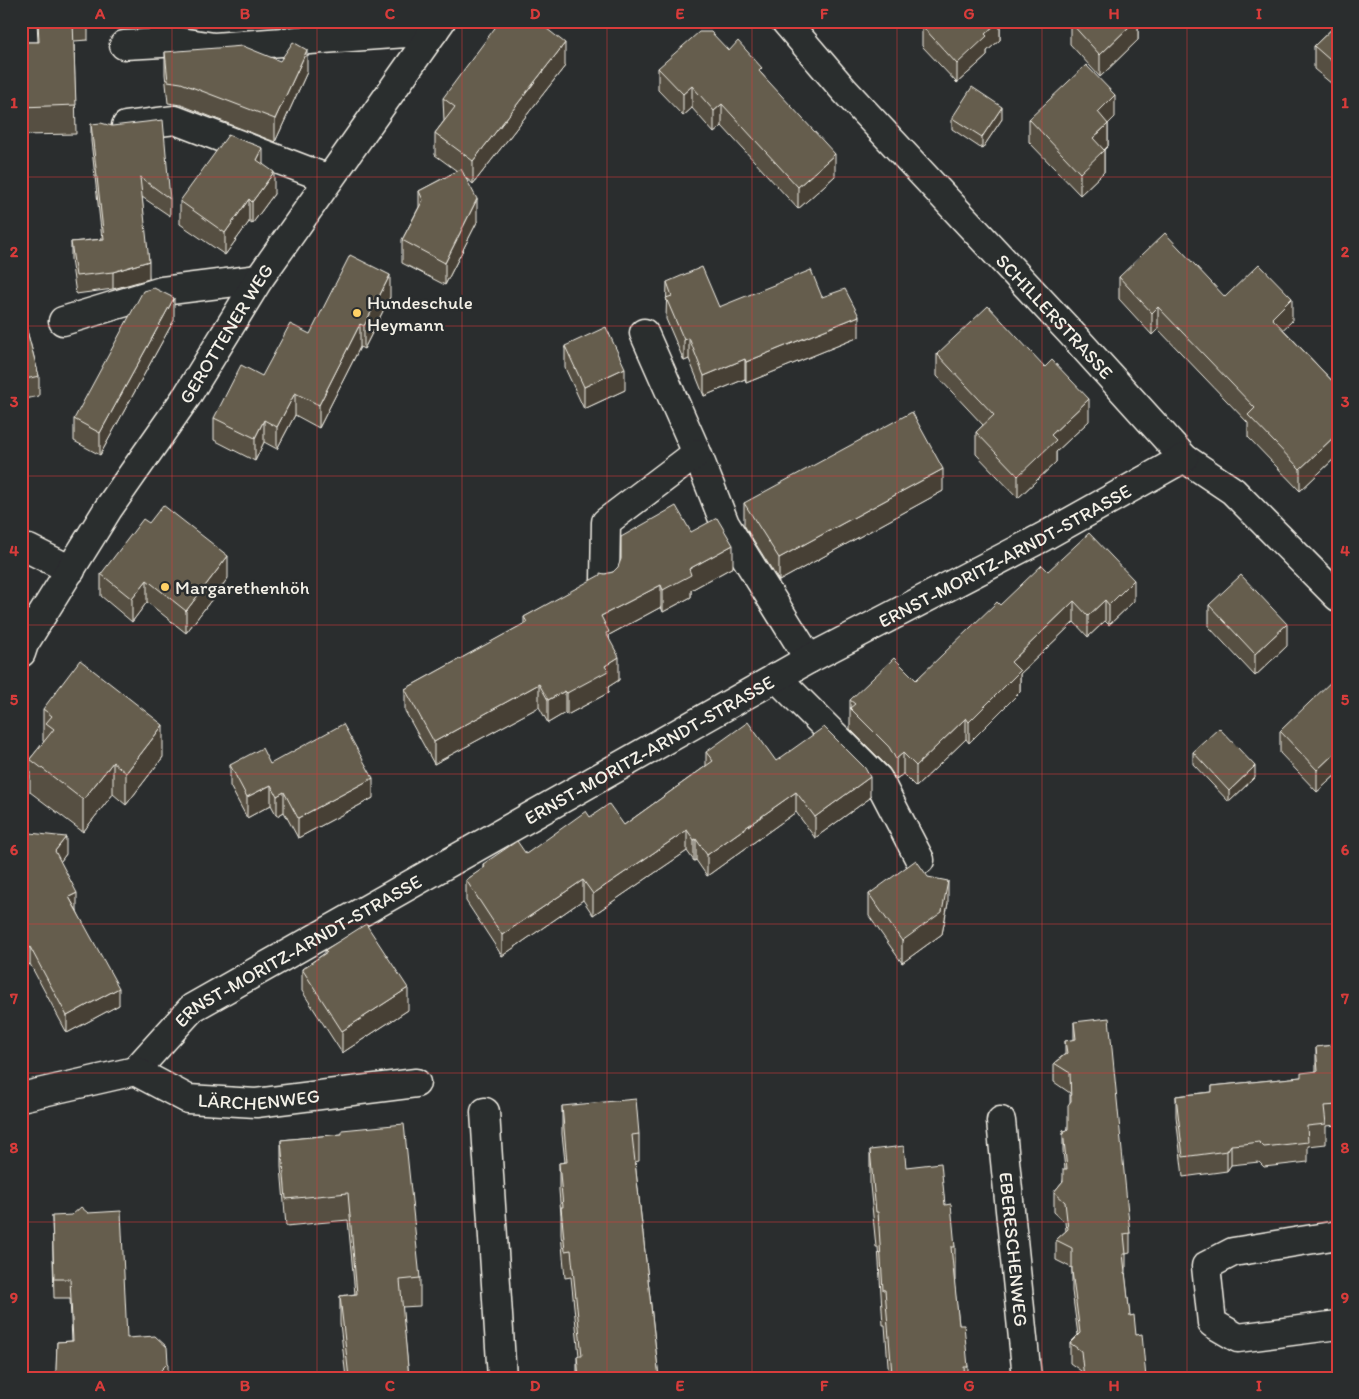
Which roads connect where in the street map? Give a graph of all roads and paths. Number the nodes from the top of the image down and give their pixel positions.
1 (785, 21) edge
2 (437, 26) edge
3 (124, 45) dead end
4 (110, 128) edge
5 (329, 179) junction
6 (259, 279) junction
7 (63, 321) dead end
8 (644, 333) dead end
9 (697, 453) junction
10 (1184, 458) junction
11 (21, 550) edge
12 (70, 570) junction
13 (605, 581) edge
14 (1338, 597) edge
15 (21, 653) edge
16 (809, 659) junction
17 (776, 677) junction
18 (920, 860) dead end
19 (135, 1071) junction
20 (416, 1083) dead end
21 (21, 1097) edge
22 (485, 1112) dead end
23 (1000, 1121) dead end
24 (1338, 1235) edge
25 (1338, 1325) edge
26 (502, 1378) edge
27 (1027, 1378) edge

1 - 10 street, SCHILLERSTRASSE
2 - 3 street
2 - 5 street, GEROTTENER WEG
4 - 5 street
5 - 6 street, GEROTTENER WEG
6 - 7 street
6 - 12 street, GEROTTENER WEG
8 - 9 street
9 - 13 street
9 - 16 street
10 - 14 street, SCHILLERSTRASSE
10 - 16 street, ERNST-MORITZ-ARNDT-STRASSE
11 - 12 street
12 - 15 street, GEROTTENER WEG
16 - 17 street, ERNST-MORITZ-ARNDT-STRASSE
17 - 18 street
17 - 19 street, ERNST-MORITZ-ARNDT-STRASSE
19 - 20 street, LÄRCHENWEG
19 - 21 street
22 - 26 street
23 - 27 street, EBERESCHENWEG
24 - 25 street

